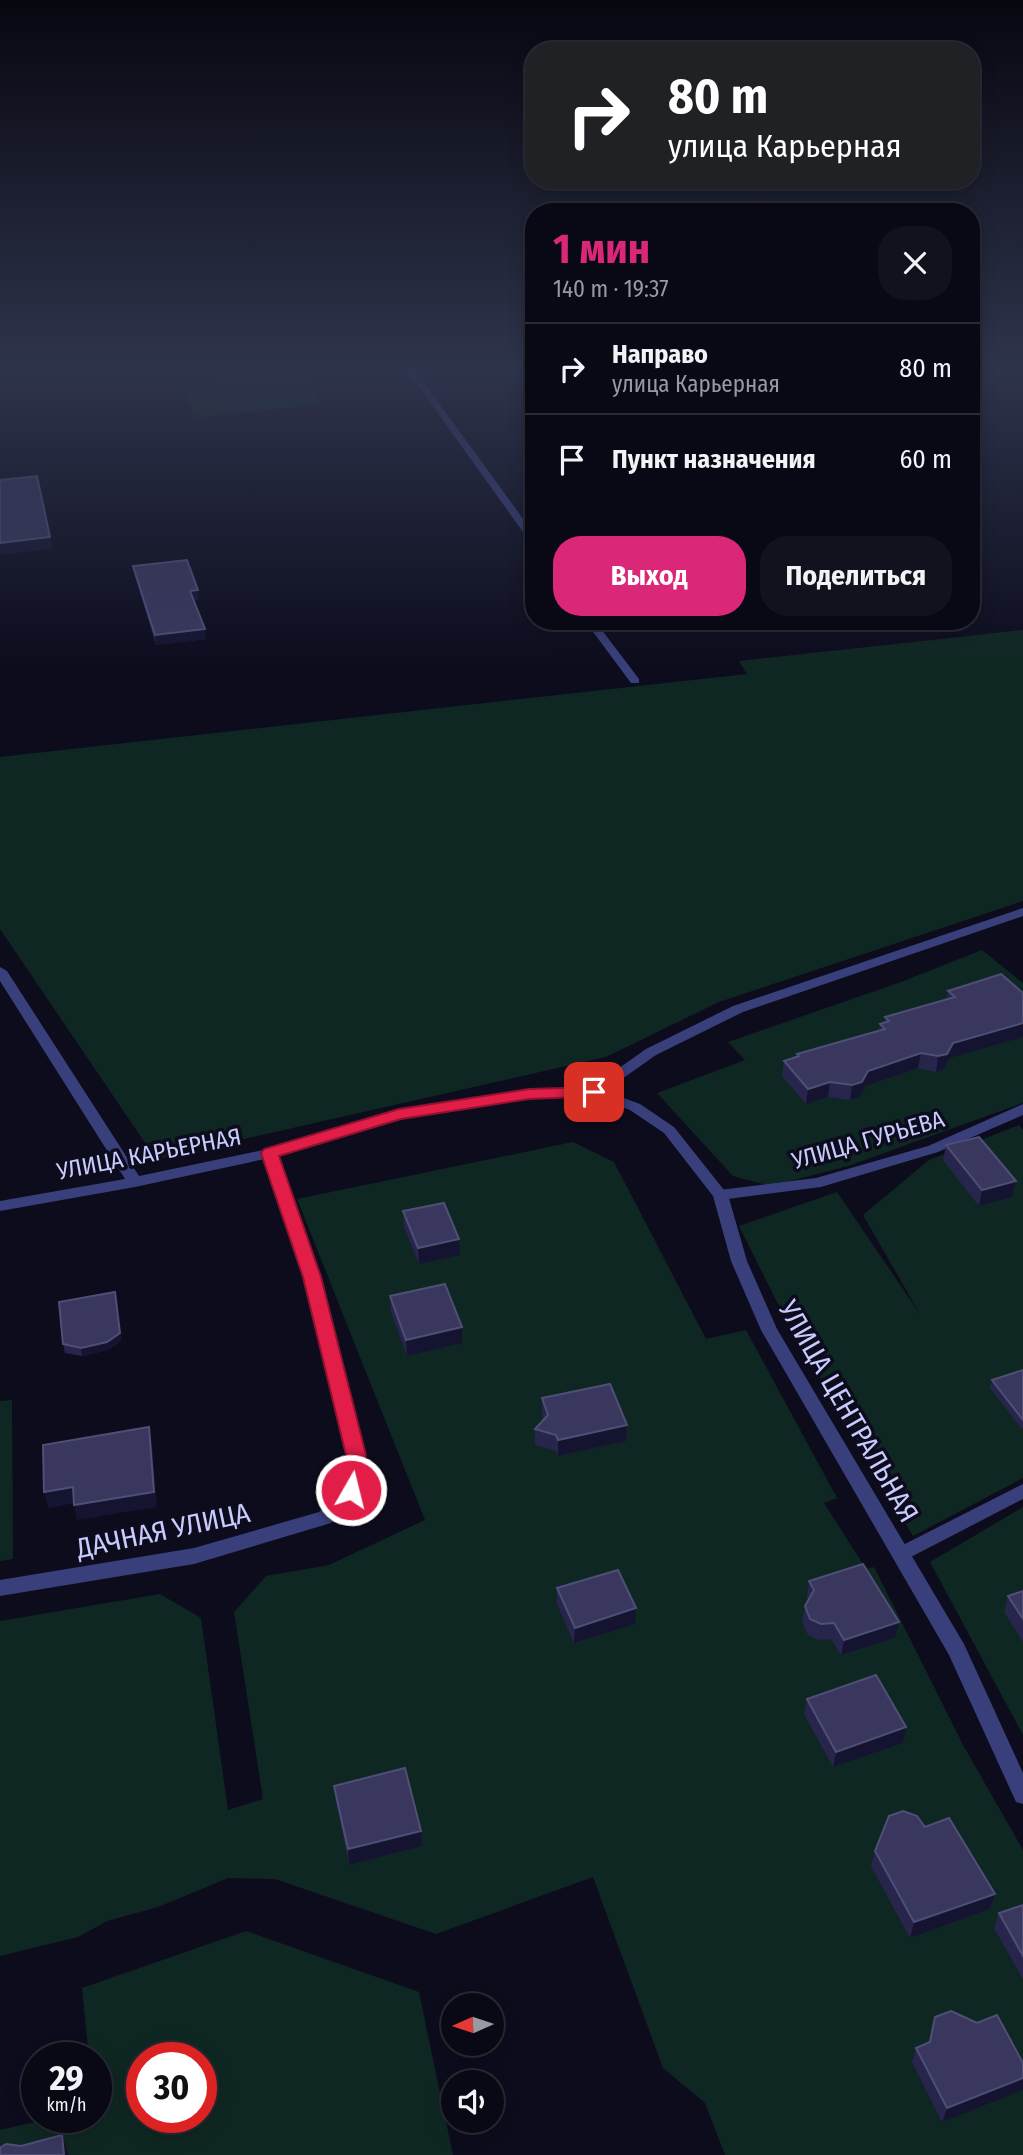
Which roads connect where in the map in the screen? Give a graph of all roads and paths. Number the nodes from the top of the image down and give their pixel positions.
1 (480, 467) edge
2 (525, 528) edge
3 (597, 630) edge
4 (635, 681) dead end
5 (1023, 912) edge
6 (0, 971) edge
7 (594, 1092) junction
8 (1023, 1109) edge
9 (270, 1153) junction
10 (135, 1182) junction
11 (720, 1195) junction
12 (0, 1206) edge
13 (1023, 1491) edge
14 (901, 1554) junction
15 (0, 1588) edge
16 (1023, 1795) edge

1 - 2 street
3 - 4 street
5 - 7 street
6 - 10 street
7 - 9 street, УЛИЦА КАРЬЕРНАЯ
7 - 11 street, УЛИЦА ЦЕНТРАЛЬНАЯ
8 - 11 street, УЛИЦА ГУРЬЕВА
9 - 10 street, УЛИЦА КАРЬЕРНАЯ
9 - 15 street, ДАЧНАЯ УЛИЦА
10 - 12 street, УЛИЦА КАРЬЕРНАЯ
11 - 14 street, УЛИЦА ЦЕНТРАЛЬНАЯ
13 - 14 street
14 - 16 street, УЛИЦА ЦЕНТРАЛЬНАЯ

